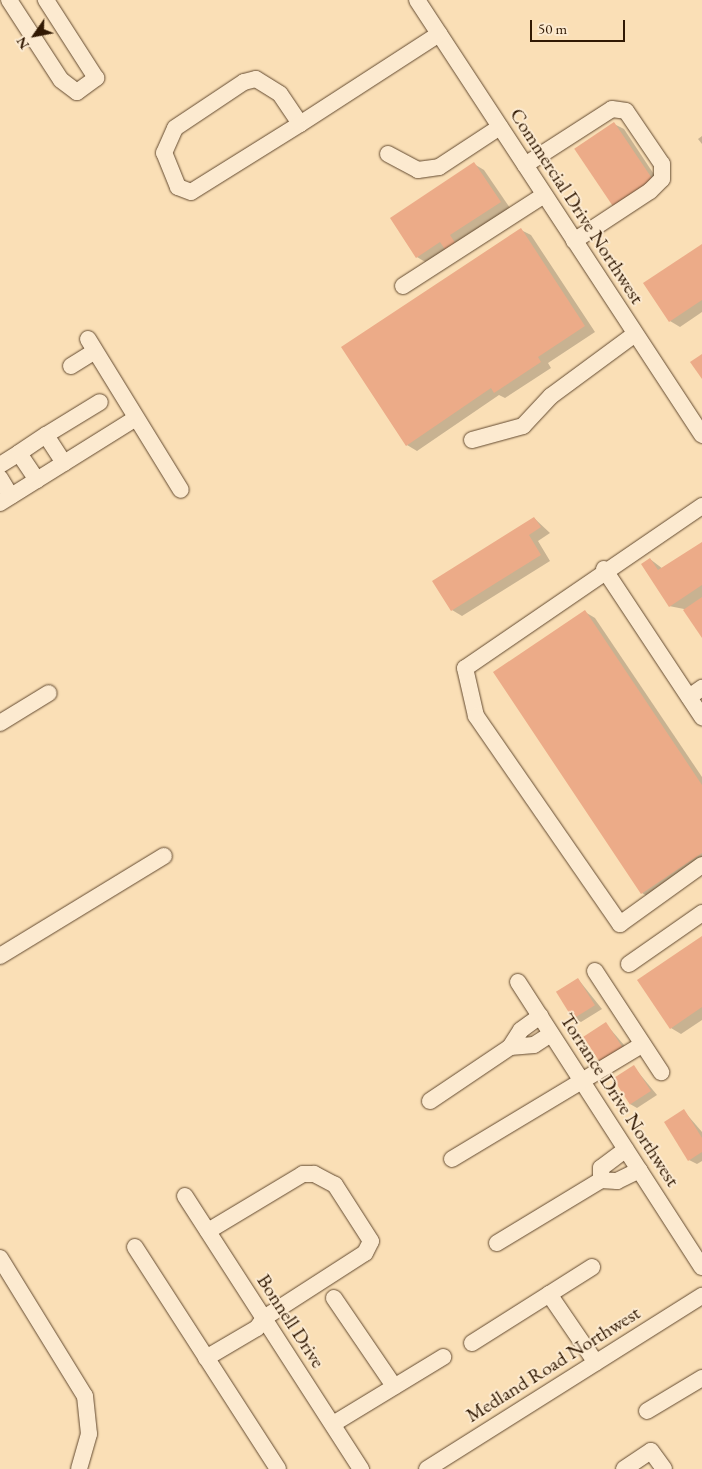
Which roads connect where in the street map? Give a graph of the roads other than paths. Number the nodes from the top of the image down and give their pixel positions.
1 (9, 0) edge
2 (46, 0) edge
3 (417, 0) edge
4 (439, 34) junction
5 (300, 124) junction
6 (500, 127) junction
7 (388, 154) dead end
8 (525, 166) junction
9 (544, 195) junction
10 (574, 240) junction
11 (403, 286) dead end
12 (635, 334) junction
13 (71, 366) dead end
14 (100, 402) dead end
15 (136, 418) junction
16 (702, 435) edge
17 (46, 436) junction
18 (472, 440) dead end
19 (19, 453) junction
20 (64, 463) junction
21 (0, 465) edge
22 (0, 478) edge
23 (36, 480) junction
24 (181, 490) dead end
25 (5, 500) edge
26 (702, 506) edge
27 (604, 569) junction
28 (49, 692) dead end
29 (696, 693) edge
30 (702, 717) edge
31 (0, 723) edge
32 (164, 856) dead end
33 (702, 865) edge
34 (702, 913) edge
35 (0, 956) edge
36 (629, 964) dead end
37 (595, 970) dead end
38 (518, 982) dead end
39 (540, 1016) junction
40 (552, 1034) junction
41 (642, 1045) junction
42 (510, 1047) junction
43 (660, 1072) dead end
44 (582, 1080) junction
45 (430, 1101) dead end
46 (626, 1148) junction
47 (452, 1159) dead end
48 (640, 1170) junction
49 (601, 1180) junction
50 (186, 1196) dead end
51 (208, 1231) junction
52 (497, 1244) dead end
53 (135, 1247) dead end
54 (0, 1258) edge
55 (702, 1266) edge
56 (592, 1267) dead end
57 (549, 1294) junction
58 (702, 1296) edge
59 (334, 1298) dead end
60 (264, 1318) junction
61 (472, 1343) dead end
62 (443, 1357) dead end
63 (206, 1358) junction
64 (596, 1363) junction
65 (702, 1378) edge
66 (394, 1386) junction
67 (647, 1411) dead end
68 (333, 1424) junction
69 (79, 1469) edge
70 (278, 1469) edge
71 (362, 1469) edge
72 (427, 1469) edge
73 (624, 1469) edge
74 (664, 1469) edge

1 - 2 street
3 - 4 street, Commercial Drive Northwest
4 - 5 street
4 - 6 street, Commercial Drive Northwest
5 - 5 street
6 - 7 street
6 - 8 street, Commercial Drive Northwest
8 - 9 street, Commercial Drive Northwest
8 - 10 street
9 - 10 street, Commercial Drive Northwest
9 - 11 street
10 - 12 street, Commercial Drive Northwest
12 - 16 street, Commercial Drive Northwest
12 - 18 street
13 - 15 street
14 - 17 street
15 - 20 street
15 - 24 street
17 - 19 street
17 - 20 street
19 - 21 street
19 - 23 street
20 - 23 street
22 - 25 street
23 - 25 street
26 - 27 street
27 - 29 street
27 - 33 street
28 - 31 street
29 - 30 street
32 - 35 street
34 - 36 street
37 - 41 street
38 - 39 street, Torrance Drive Northwest
39 - 40 street, Torrance Drive Northwest
39 - 42 street
40 - 42 street
40 - 44 street, Torrance Drive Northwest
41 - 43 street
41 - 44 street
42 - 45 street
44 - 46 street, Torrance Drive Northwest
44 - 47 street
46 - 48 street, Torrance Drive Northwest
46 - 49 street
48 - 49 street
48 - 55 street, Torrance Drive Northwest
49 - 52 street
50 - 51 street, Bonnell Drive
51 - 60 street, Bonnell Drive
51 - 60 street
53 - 63 street
54 - 69 street
56 - 57 street
57 - 61 street
57 - 64 street
58 - 64 street, Medland Road Northwest
59 - 66 street
60 - 63 street
60 - 68 street, Bonnell Drive
62 - 66 street
63 - 70 street
64 - 72 street, Medland Road Northwest
65 - 67 street
66 - 68 street
68 - 71 street, Bonnell Drive
73 - 74 street

